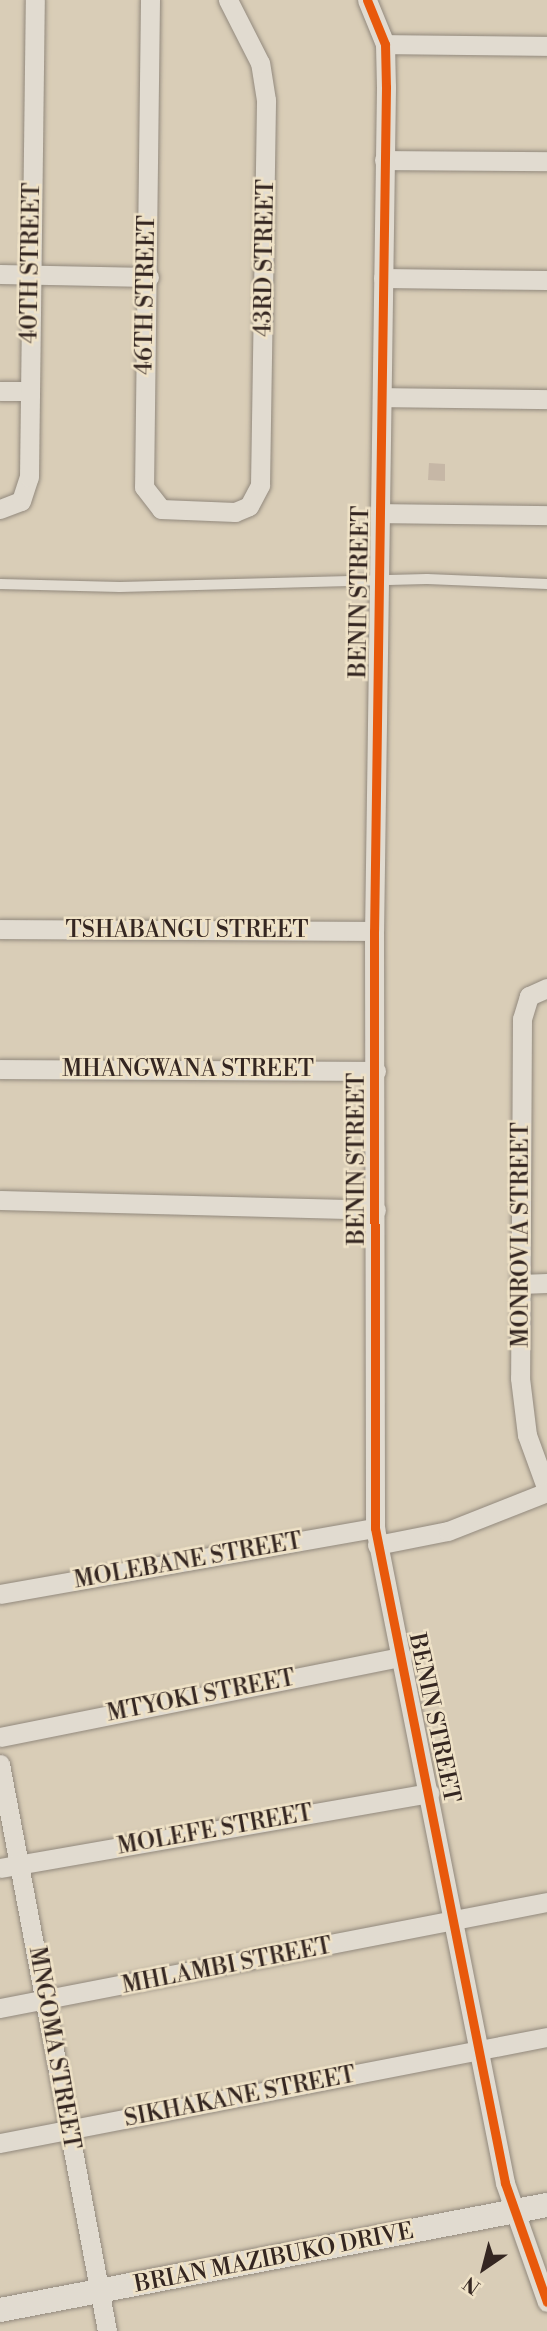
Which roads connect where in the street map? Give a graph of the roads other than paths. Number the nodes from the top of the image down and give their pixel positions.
1 (35, 0) edge
2 (150, 0) edge
3 (228, 0) edge
4 (367, 0) edge
5 (385, 44) junction
6 (547, 46) edge
7 (384, 160) junction
8 (547, 161) edge
9 (0, 274) edge
10 (31, 274) junction
11 (149, 277) junction
12 (383, 278) junction
13 (547, 280) edge
14 (0, 391) edge
15 (29, 391) junction
16 (382, 397) junction
17 (547, 399) edge
18 (0, 509) edge
19 (235, 512) joint
20 (380, 513) junction
21 (547, 515) edge
22 (379, 580) junction
23 (0, 584) edge
24 (547, 584) edge
25 (0, 929) edge
26 (374, 931) junction
27 (546, 988) edge
28 (0, 1069) edge
29 (376, 1071) junction
30 (0, 1200) edge
31 (376, 1210) junction
32 (547, 1283) edge
33 (520, 1284) junction
34 (547, 1491) edge
35 (376, 1536) junction
36 (0, 1594) edge
37 (402, 1657) junction
38 (0, 1737) edge
39 (0, 1764) edge
40 (430, 1793) junction
41 (20, 1864) junction
42 (0, 1868) edge
43 (547, 1902) edge
44 (453, 1919) junction
45 (48, 1999) junction
46 (0, 2008) edge
47 (547, 2037) edge
48 (480, 2050) junction
49 (68, 2130) junction
50 (0, 2143) edge
51 (547, 2205) edge
52 (512, 2212) junction
53 (100, 2291) junction
54 (547, 2302) edge
55 (0, 2310) edge
56 (107, 2331) edge

1 - 10 street, 40TH STREET
2 - 11 street, 46TH STREET
3 - 19 street, 43RD STREET
4 - 5 street, BENIN STREET
5 - 6 street
5 - 7 street, BENIN STREET
7 - 8 street
7 - 12 street, BENIN STREET
9 - 10 street
10 - 11 street
10 - 15 street, 40TH STREET
11 - 19 street, 46TH STREET
12 - 13 street
12 - 16 street, BENIN STREET
14 - 15 street
15 - 18 street, 40TH STREET
16 - 17 street
16 - 20 street, BENIN STREET
20 - 21 street
20 - 22 street, BENIN STREET
22 - 23 lane
22 - 24 lane
22 - 26 street, BENIN STREET
25 - 26 street, TSHABANGU STREET
26 - 29 street, BENIN STREET
27 - 33 street, MONROVIA STREET
28 - 29 street, MHANGWANA STREET
29 - 31 street, BENIN STREET
30 - 31 street
31 - 35 street, BENIN STREET
32 - 33 street
33 - 34 street, MONROVIA STREET
34 - 35 street, MOLEBANE STREET
35 - 36 street, MOLEBANE STREET
35 - 37 street, BENIN STREET
37 - 38 street, MTYOKI STREET
37 - 40 street, BENIN STREET
39 - 41 street, MNGOMA STREET
40 - 41 street, MOLEFE STREET
40 - 44 street, BENIN STREET
41 - 42 street, MOLEFE STREET
41 - 45 street, MNGOMA STREET
43 - 44 street, MHLAMBI STREET
44 - 45 street, MHLAMBI STREET
44 - 48 street, BENIN STREET
45 - 46 street, MHLAMBI STREET
45 - 49 street, MNGOMA STREET
47 - 48 street, SIKHAKANE STREET
48 - 49 street, SIKHAKANE STREET
48 - 52 street, BENIN STREET
49 - 50 street, SIKHAKANE STREET
49 - 53 street, MNGOMA STREET
51 - 52 street, BRIAN MAZIBUKO DRIVE
52 - 53 street, BRIAN MAZIBUKO DRIVE
52 - 54 street, BENIN STREET
53 - 55 street, BRIAN MAZIBUKO DRIVE
53 - 56 street, MNGOMA STREET

